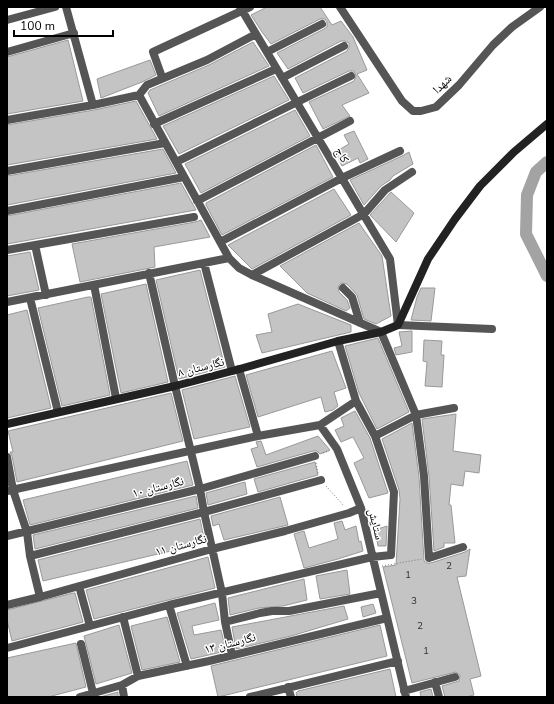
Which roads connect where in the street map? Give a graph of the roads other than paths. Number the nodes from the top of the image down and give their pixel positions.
1 (55, 7) edge
2 (66, 7) edge
3 (340, 7) edge
4 (540, 7) edge
5 (244, 8) edge
6 (36, 9) edge
7 (7, 20) edge
8 (322, 24) dead end
9 (74, 33) junction
10 (256, 34) junction
11 (344, 46) dead end
12 (7, 52) edge
13 (267, 52) junction
14 (276, 68) junction
15 (351, 76) dead end
16 (162, 77) junction
17 (282, 78) junction
18 (139, 95) junction
19 (296, 102) junction
20 (93, 105) junction
21 (7, 120) edge
22 (350, 121) dead end
23 (154, 124) junction
24 (547, 124) edge
25 (318, 138) junction
26 (165, 143) junction
27 (400, 151) dead end
28 (176, 162) junction
29 (7, 171) edge
30 (412, 172) dead end
31 (184, 177) junction
32 (342, 178) junction
33 (197, 201) junction
34 (7, 211) edge
35 (364, 214) junction
36 (194, 217) dead end
37 (220, 242) junction
38 (35, 245) junction
39 (7, 250) edge
40 (229, 258) junction
41 (204, 263) junction
42 (149, 273) junction
43 (252, 275) junction
44 (94, 285) junction
45 (343, 288) dead end
46 (46, 295) junction
47 (30, 298) junction
48 (7, 302) edge
49 (360, 324) junction
50 (398, 325) junction
51 (492, 329) dead end
52 (380, 332) junction
53 (338, 340) junction
54 (235, 370) junction
55 (175, 386) junction
56 (116, 398) junction
57 (356, 401) junction
58 (454, 408) dead end
59 (58, 412) junction
60 (416, 415) junction
61 (7, 424) edge
62 (320, 425) junction
63 (258, 436) junction
64 (374, 436) junction
65 (190, 451) junction
66 (315, 456) dead end
67 (7, 457) edge
68 (321, 480) dead end
69 (200, 489) junction
70 (10, 491) edge
71 (361, 508) junction
72 (204, 512) junction
73 (27, 532) junction
74 (7, 536) edge
75 (463, 547) dead end
76 (212, 549) junction
77 (30, 556) junction
78 (372, 557) junction
79 (79, 586) junction
80 (222, 592) junction
81 (381, 593) junction
82 (40, 597) junction
83 (7, 605) edge
84 (169, 605) junction
85 (123, 617) junction
86 (387, 618) junction
87 (224, 622) junction
88 (90, 626) junction
89 (81, 644) dead end
90 (7, 648) edge
91 (232, 655) junction
92 (398, 661) junction
93 (187, 666) junction
94 (138, 676) junction
95 (455, 677) dead end
96 (435, 682) junction
97 (122, 685) junction
98 (288, 687) junction
99 (94, 693) junction
100 (405, 694) edge
101 (80, 697) edge
102 (124, 697) edge
103 (250, 697) edge
104 (291, 697) edge
105 (438, 697) edge

1 - 6 street
2 - 9 street
3 - 4 street, شهدا
5 - 10 street, کاج
5 - 16 street
6 - 7 street
8 - 13 street
9 - 12 street
9 - 20 street
10 - 13 street, کاج
10 - 16 street
11 - 17 street
13 - 14 street, کاج
14 - 17 street, کاج
14 - 23 street
15 - 19 street
16 - 18 street
17 - 19 street, کاج
18 - 20 street
18 - 23 street
19 - 25 street, کاج
19 - 28 street
20 - 21 street
22 - 25 street
23 - 26 street
24 - 50 street
25 - 32 street, کاج
25 - 33 street
26 - 28 street
26 - 29 street
27 - 32 street
28 - 31 street
30 - 35 street
31 - 33 street
31 - 34 street
32 - 35 street, کاج
32 - 37 street
33 - 37 street
35 - 43 street
35 - 50 street, کاج
36 - 38 street
37 - 40 street
38 - 39 street
38 - 46 street
40 - 41 street
40 - 43 street
41 - 42 street
41 - 54 street
42 - 44 street
42 - 55 street
43 - 49 street
44 - 46 street
44 - 56 street
45 - 49 street
46 - 47 street
47 - 48 street
47 - 59 street
49 - 52 street
50 - 51 street
50 - 52 street, نگارستان ۸
52 - 53 street, نگارستان ۸
52 - 60 street
53 - 54 street, نگارستان ۸
53 - 57 street
54 - 55 street, نگارستان ۸
54 - 63 street
55 - 56 street, نگارستان ۸
55 - 65 street
56 - 59 street, نگارستان ۸
57 - 62 street
57 - 64 street
58 - 60 street
59 - 61 street, نگارستان ۸
60 - 64 street
60 - 75 street
62 - 63 street
62 - 71 street, ستایش
63 - 65 street
64 - 78 street
65 - 69 street
65 - 70 street
66 - 69 street, نگارستان ۱۰
67 - 70 street
68 - 72 street
69 - 72 street
69 - 73 street, نگارستان ۱۰
70 - 73 street
71 - 76 street, نگارستان ۱۱
71 - 78 street, ستایش
72 - 76 street
72 - 77 street
73 - 74 street, نگارستان ۱۰
73 - 77 street
76 - 79 street, نگارستان ۱۱
76 - 80 street
77 - 82 street
78 - 80 street
78 - 81 street, ستایش
79 - 82 street, نگارستان ۱۱
79 - 88 street
80 - 84 street
80 - 87 street
81 - 86 street, ستایش
81 - 87 street
82 - 83 street, نگارستان ۱۱
84 - 85 street
84 - 93 street
85 - 88 street
85 - 94 street
86 - 91 street, نگارستان ۱۳
86 - 92 street, ستایش
87 - 91 street
88 - 90 street
89 - 99 street
91 - 93 street, نگارستان ۱۳
92 - 98 street
92 - 100 street, ستایش
93 - 94 street, نگارستان ۱۳
94 - 97 street, نگارستان ۱۳
95 - 96 street
96 - 100 street
96 - 105 street
97 - 99 street, نگارستان ۱۳
97 - 102 street
98 - 103 street
98 - 104 street
99 - 101 street, نگارستان ۱۳

